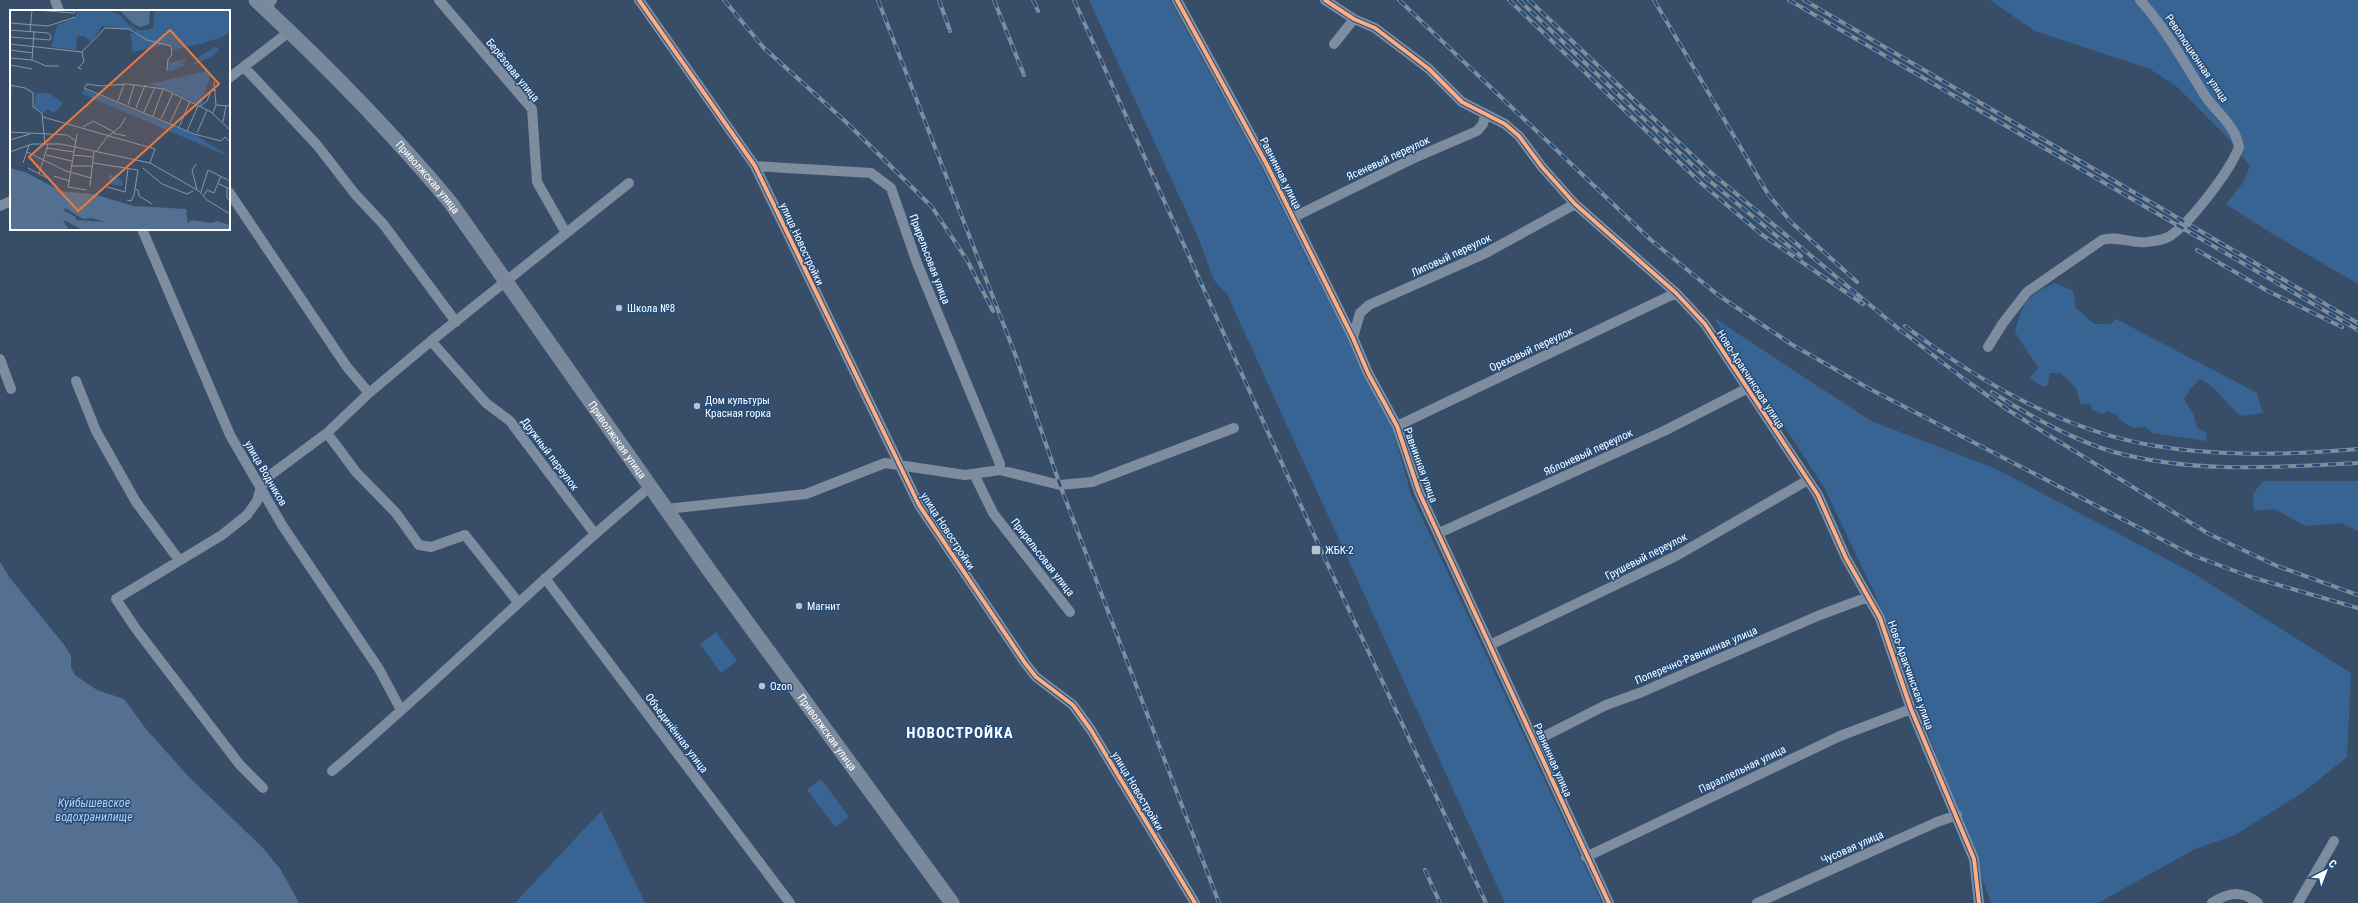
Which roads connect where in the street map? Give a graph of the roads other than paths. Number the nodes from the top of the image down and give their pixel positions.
1 (54, 0) edge
2 (439, 0) edge
3 (639, 0) edge
4 (1177, 0) edge
5 (1325, 0) edge
6 (2140, 0) edge
7 (265, 3) edge
8 (58, 10) edge
9 (1354, 19) junction
10 (289, 32) junction
11 (1334, 44) dead end
12 (244, 67) junction
13 (230, 77) edge
14 (1485, 115) junction
15 (755, 166) junction
16 (629, 183) dead end
17 (230, 193) edge
18 (10, 201) edge
19 (1575, 204) junction
20 (0, 206) edge
21 (1294, 217) junction
22 (142, 230) edge
23 (566, 233) junction
24 (507, 280) junction
25 (1676, 293) junction
26 (456, 322) junction
27 (1353, 338) junction
28 (431, 341) junction
29 (1988, 347) dead end
30 (0, 359) edge
31 (76, 381) dead end
32 (11, 388) dead end
33 (1746, 389) junction
34 (369, 393) junction
35 (1397, 426) junction
36 (1234, 428) dead end
37 (327, 433) junction
38 (898, 466) junction
39 (1000, 470) junction
40 (974, 474) junction
41 (1808, 480) junction
42 (261, 487) junction
43 (650, 488) junction
44 (666, 509) junction
45 (1439, 533) junction
46 (595, 534) junction
47 (179, 560) junction
48 (545, 578) junction
49 (1868, 597) junction
50 (518, 602) junction
51 (1070, 612) dead end
52 (1490, 645) junction
53 (1911, 709) junction
54 (401, 710) junction
55 (1535, 741) junction
56 (332, 771) dead end
57 (263, 788) dead end
58 (1957, 815) junction
59 (2334, 841) dead end
60 (1586, 857) junction
61 (790, 903) edge
62 (952, 903) edge
63 (1195, 903) edge
64 (1609, 903) edge
65 (1757, 903) edge
66 (1979, 903) edge
67 (2212, 903) edge
68 (2258, 903) edge
69 (2298, 903) edge

1 - 8 street
2 - 23 street, Берёзовая улица
3 - 15 street, улица Новостройки
4 - 21 street, Равнинная улица
5 - 9 street, Ново-Аракчинская улица
6 - 29 street, Революционная улица
7 - 10 main road, Приволжская улица
9 - 11 street
9 - 14 street, Ново-Аракчинская улица
10 - 12 street
10 - 24 main road, Приволжская улица
12 - 13 street
12 - 26 street
14 - 19 street, Ново-Аракчинская улица
14 - 21 street, Ясеневый переулок
15 - 38 street, улица Новостройки
15 - 39 street, Прирельсовая улица
16 - 23 street
17 - 34 street
18 - 20 street
19 - 25 street, Ново-Аракчинская улица
19 - 27 street, Липовый переулок
21 - 27 street, Равнинная улица
22 - 42 street, улица Водников
23 - 24 street
24 - 26 street
24 - 43 main road, Приволжская улица
25 - 33 street, Ново-Аракчинская улица
25 - 35 street, Ореховый переулок
26 - 28 street
27 - 35 street, Равнинная улица
28 - 34 street
28 - 46 street, Дружный переулок
30 - 32 street
31 - 47 street
33 - 41 street, Ново-Аракчинская улица
33 - 45 street, Яблоневый переулок
34 - 37 street
35 - 45 street, Равнинная улица
36 - 39 street
37 - 42 street
37 - 50 street
38 - 40 street
38 - 44 street
38 - 63 street, улица Новостройки
39 - 40 street
40 - 51 street, Прирельсовая улица
41 - 49 street, Ново-Аракчинская улица
41 - 52 street, Грушевый переулок
42 - 47 street
42 - 54 street, улица Водников
43 - 44 main road, Приволжская улица
43 - 46 street
44 - 62 main road, Приволжская улица
45 - 52 street, Равнинная улица
46 - 48 street
47 - 57 street
48 - 50 street
48 - 61 street, Объединённая улица
49 - 53 street, Ново-Аракчинская улица
49 - 55 street, Поперечно-Равнинная улица
50 - 54 street
52 - 55 street, Равнинная улица
53 - 58 street, Ново-Аракчинская улица
53 - 60 street, Параллельная улица
54 - 56 street
55 - 60 street, Равнинная улица
58 - 65 street, Чусовая улица
58 - 66 street, Ново-Аракчинская улица
59 - 69 street
60 - 64 street, Равнинная улица
67 - 68 street

